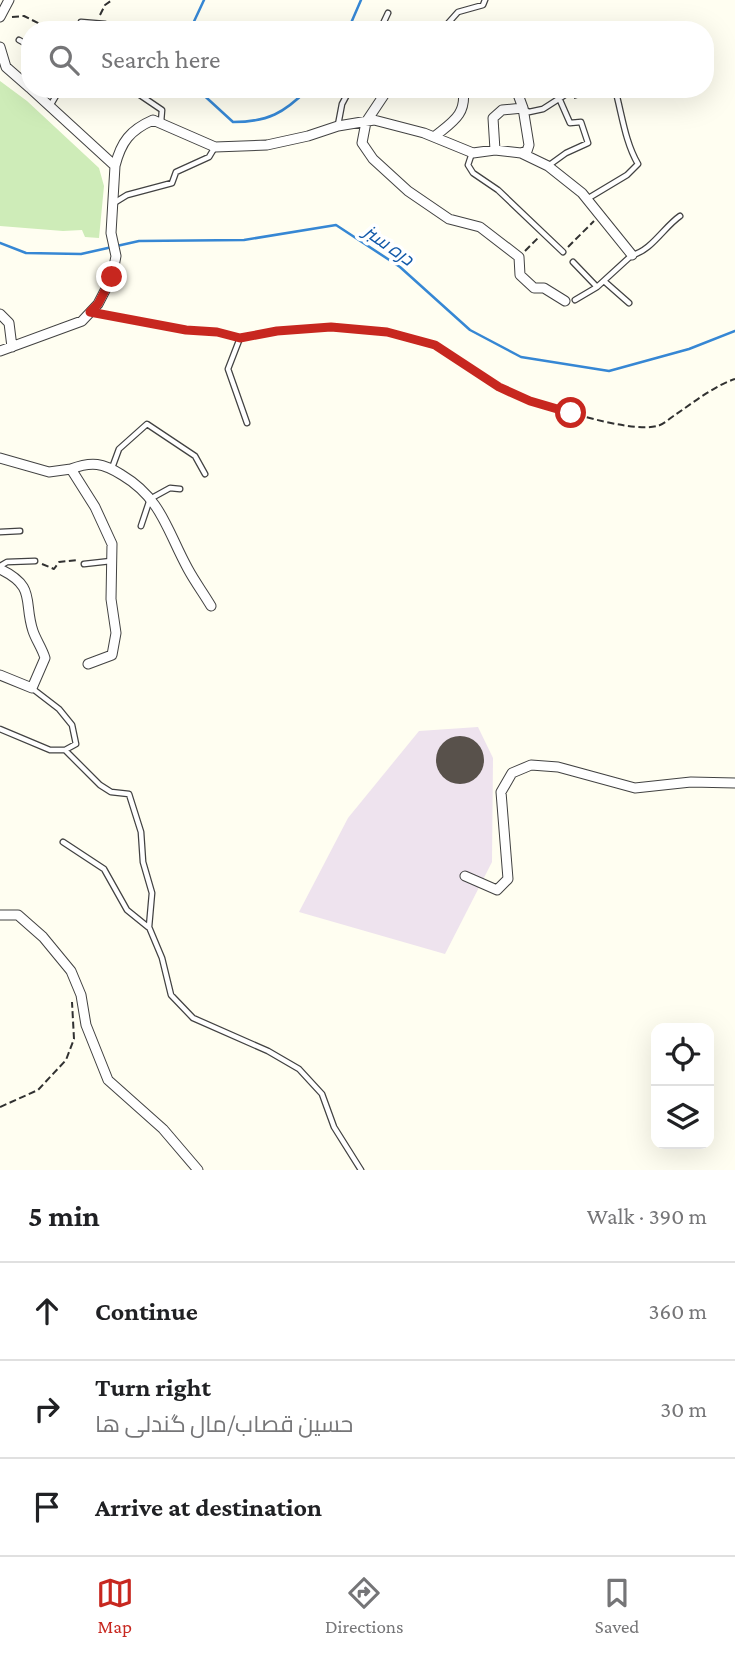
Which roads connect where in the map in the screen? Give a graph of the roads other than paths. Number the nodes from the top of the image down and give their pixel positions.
1 (9, 0) edge
2 (485, 0) edge
3 (388, 13) dead end
4 (0, 18) edge
5 (384, 21) edge
6 (450, 21) edge
7 (0, 47) edge
8 (21, 81) edge
9 (40, 98) edge
10 (55, 98) edge
11 (144, 98) edge
12 (345, 98) edge
13 (382, 98) edge
14 (464, 98) edge
15 (519, 98) edge
16 (559, 98) joint
17 (618, 98) edge
18 (50, 107) junction
19 (523, 108) junction
20 (366, 122) junction
21 (161, 123) junction
22 (338, 126) junction
23 (434, 137) junction
24 (215, 147) junction
25 (495, 150) junction
26 (472, 153) junction
27 (521, 153) junction
28 (115, 166) junction
29 (548, 166) junction
30 (587, 200) junction
31 (111, 205) junction
32 (680, 216) dead end
33 (564, 252) road end
34 (632, 256) junction
35 (573, 262) dead end
36 (604, 281) junction
37 (597, 288) junction
38 (570, 300) joint
39 (629, 303) dead end
40 (90, 312) junction
41 (0, 314) edge
42 (240, 338) junction
43 (12, 346) junction
44 (0, 351) edge
45 (499, 387) road end
46 (247, 424) dead end
47 (0, 458) edge
48 (71, 469) junction
49 (112, 469) junction
50 (205, 474) dead end
51 (180, 489) dead end
52 (150, 499) junction
53 (141, 526) dead end
54 (20, 531) dead end
55 (0, 532) edge
56 (35, 561) road end
57 (111, 561) junction
58 (84, 564) road end
59 (0, 568) edge
60 (211, 606) dead end
61 (88, 664) dead end
62 (0, 675) edge
63 (32, 688) junction
64 (0, 729) edge
65 (65, 750) junction
66 (735, 783) edge
67 (63, 842) dead end
68 (465, 876) dead end
69 (0, 915) edge
70 (149, 927) junction
71 (198, 1170) edge
72 (361, 1170) edge

1 - 4 street
2 - 6 lane
3 - 5 lane
7 - 8 street
9 - 18 street
10 - 18 lane
11 - 21 lane
12 - 22 lane
13 - 20 street
14 - 23 street
15 - 19 street
16 - 19 lane
16 - 29 lane
17 - 30 lane
18 - 28 street
19 - 25 street
19 - 27 street
20 - 22 street
20 - 23 street
20 - 38 street
21 - 24 street
21 - 28 street
22 - 24 street
23 - 26 street
24 - 31 lane
25 - 26 street
25 - 27 street
26 - 33 lane
27 - 29 street
28 - 31 street
29 - 30 street
30 - 34 street
31 - 40 street
32 - 34 lane
34 - 36 lane
35 - 37 lane
36 - 37 lane
36 - 39 lane
37 - 38 lane
40 - 42 lane
40 - 43 street
41 - 43 street
42 - 45 lane
42 - 46 lane
43 - 44 street
47 - 48 street
48 - 49 street
48 - 57 street
49 - 50 lane
49 - 52 street
51 - 52 lane
52 - 53 lane
52 - 60 street
54 - 55 lane
56 - 59 lane
57 - 58 lane
57 - 61 street
59 - 63 street
62 - 63 street
63 - 65 lane
64 - 65 lane
65 - 70 lane
66 - 68 street
67 - 70 lane
69 - 71 street
70 - 72 lane

